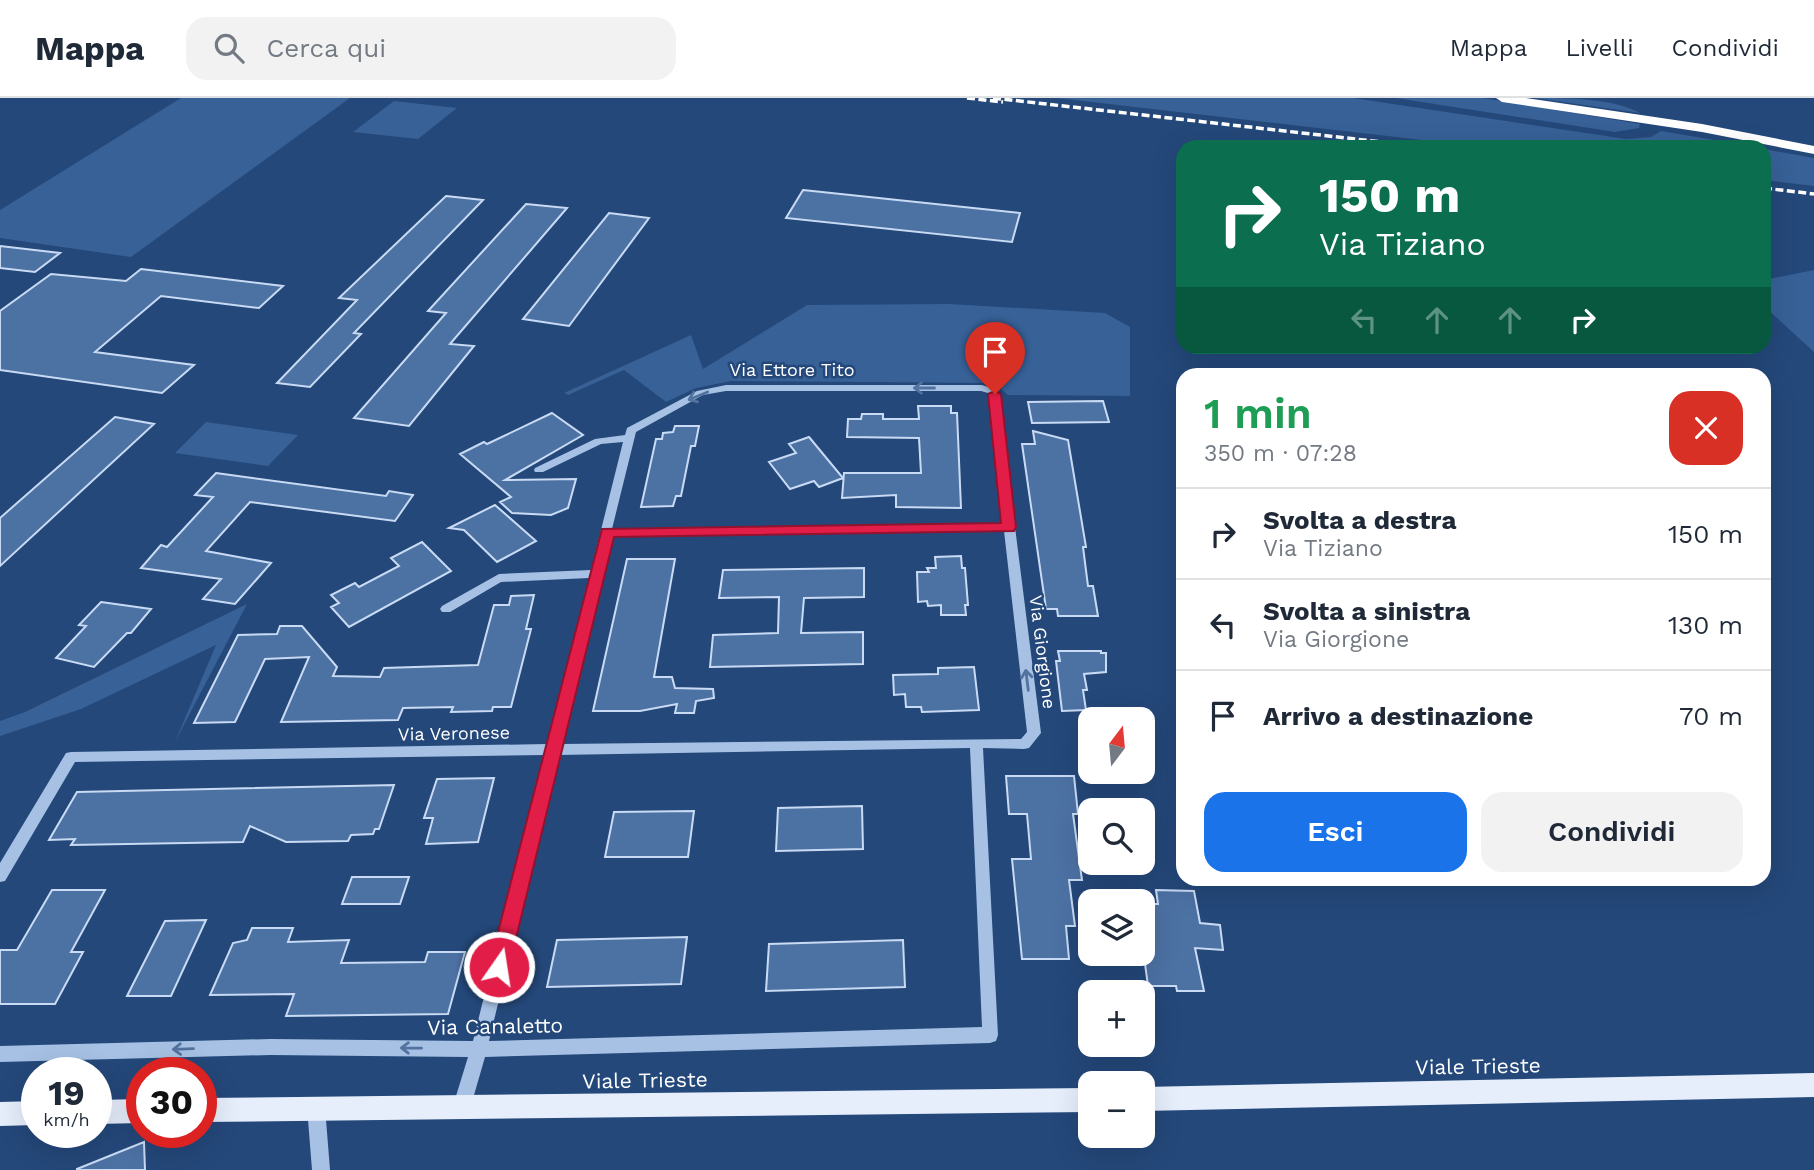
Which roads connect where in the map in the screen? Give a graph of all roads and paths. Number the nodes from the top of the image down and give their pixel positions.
1 (1502, 98) edge
2 (1759, 140) edge
3 (1771, 142) edge
4 (1814, 150) edge
5 (992, 391) joint
6 (628, 438) junction
7 (539, 470) dead end
8 (1009, 527) junction
9 (608, 533) junction
10 (596, 574) junction
11 (446, 609) dead end
12 (976, 743) junction
13 (551, 751) junction
14 (0, 876) edge
15 (479, 1049) junction
16 (0, 1054) edge
17 (1814, 1085) edge
18 (1155, 1099) edge
19 (1078, 1100) edge
20 (316, 1107) junction
21 (217, 1110) edge
22 (461, 1110) junction
23 (21, 1113) edge
24 (0, 1114) edge
25 (321, 1170) edge

1 - 2 highway
3 - 4 highway
5 -> 6 street, Via Ettore Tito
5 - 8 street, Via Giorgione
6 - 7 street
6 - 9 street
8 - 9 street
12 -> 8 street, Via Giorgione
9 - 10 street
10 - 11 street
10 - 13 street
12 - 13 street, Via Veronese
12 - 15 street, Via Canaletto
13 - 14 street, Via Veronese
13 - 15 street
15 -> 16 street, Via Canaletto
15 - 22 street
17 - 18 main road, Viale Trieste
19 - 22 main road, Viale Trieste
20 - 21 main road, Viale Trieste
20 - 22 main road, Viale Trieste
20 - 25 street
23 - 24 main road

